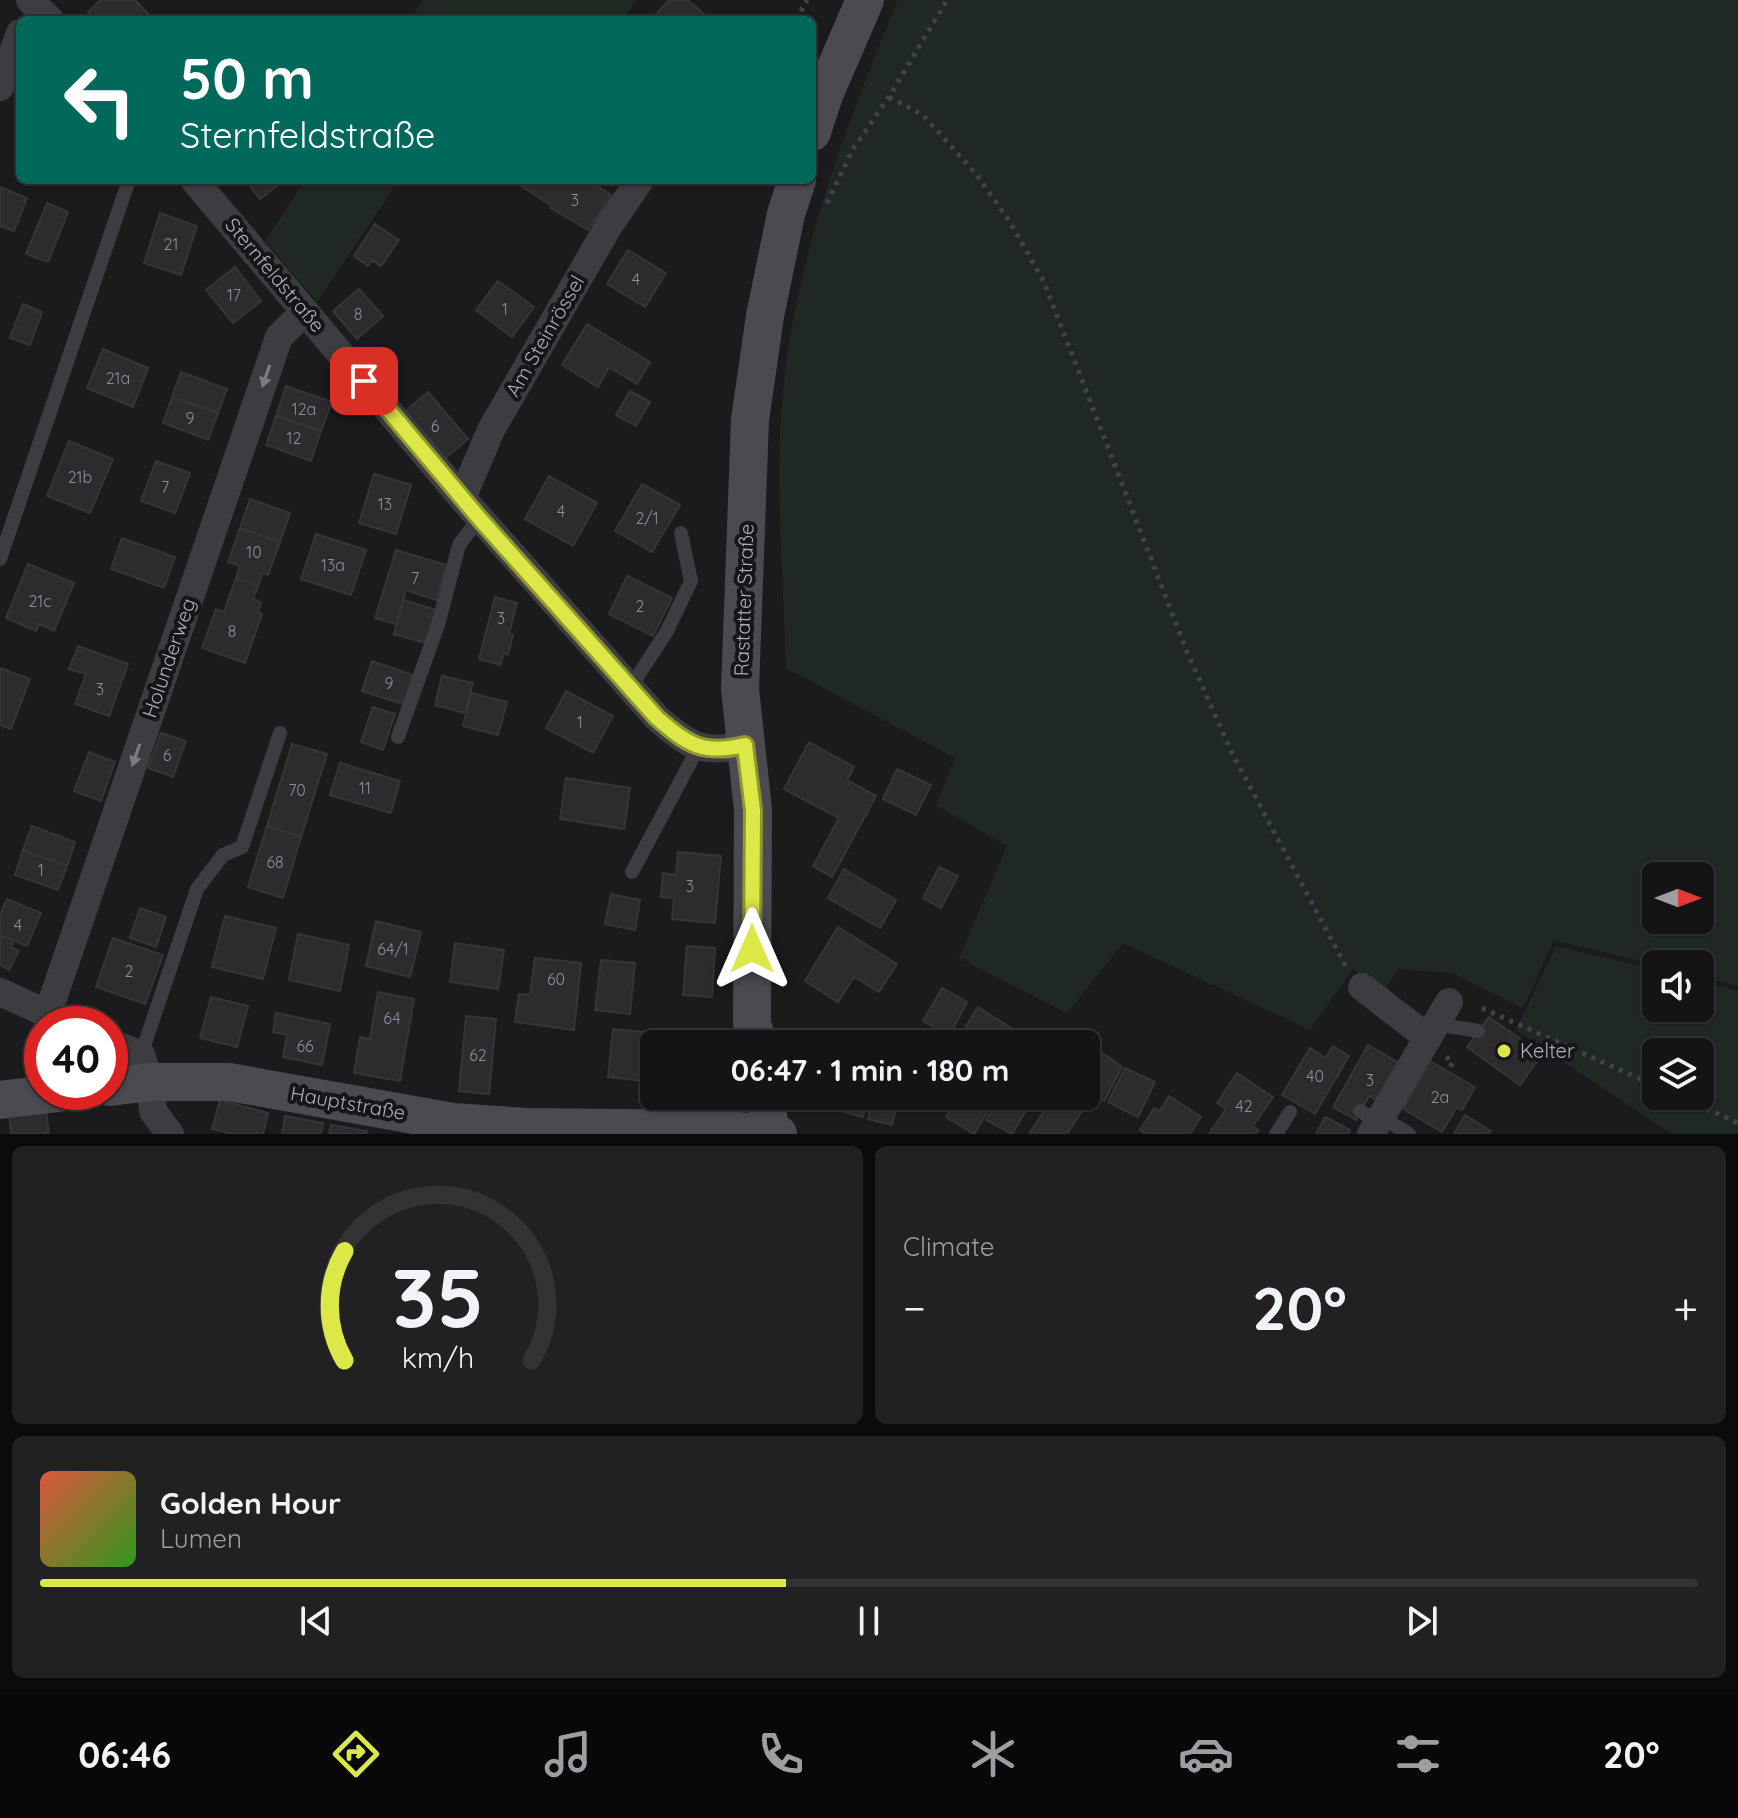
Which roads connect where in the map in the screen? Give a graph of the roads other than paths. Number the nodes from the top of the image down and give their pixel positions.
1 (865, 0) edge
2 (16, 44) edge
3 (0, 87) edge
4 (816, 120) edge
5 (128, 184) edge
6 (197, 184) edge
7 (637, 184) edge
8 (791, 197) edge
9 (305, 311) junction
10 (470, 508) junction
11 (681, 533) dead end
12 (0, 559) edge
13 (630, 688) junction
14 (280, 733) dead end
15 (398, 737) dead end
16 (745, 745) junction
17 (698, 748) junction
18 (632, 872) dead end
19 (1362, 987) road end
20 (0, 992) edge
21 (31, 1006) edge
22 (63, 1006) edge
23 (1438, 1021) junction
24 (752, 1030) edge
25 (1478, 1031) dead end
26 (128, 1055) edge
27 (146, 1068) junction
28 (128, 1078) edge
29 (24, 1097) edge
30 (0, 1100) edge
31 (720, 1110) edge
32 (1290, 1112) dead end
33 (771, 1121) edge
34 (1373, 1121) edge
35 (708, 1132) edge
36 (170, 1134) edge
37 (1276, 1134) edge
38 (1409, 1134) edge

1 - 4 street
2 - 3 street
5 - 12 lane
6 - 9 street, Sternfeldstraße
7 - 10 street, Am Steinrössel
8 - 16 street, Rastatter Straße
9 - 10 street, Sternfeldstraße
9 -> 22 street, Holunderweg
10 - 13 street, Sternfeldstraße
10 - 15 lane
11 - 13 lane
13 - 17 street, Sternfeldstraße
14 - 27 lane
16 - 17 street
16 - 24 street, Rastatter Straße
17 - 18 lane
19 - 23 street
20 - 21 street
23 - 25 lane
23 - 34 street
26 - 27 street
27 - 28 street, Hauptstraße
27 - 35 street, Hauptstraße
27 - 36 street
29 - 30 street
31 - 35 street
32 - 37 lane
33 - 35 street, Hauptstraße
34 - 38 lane

